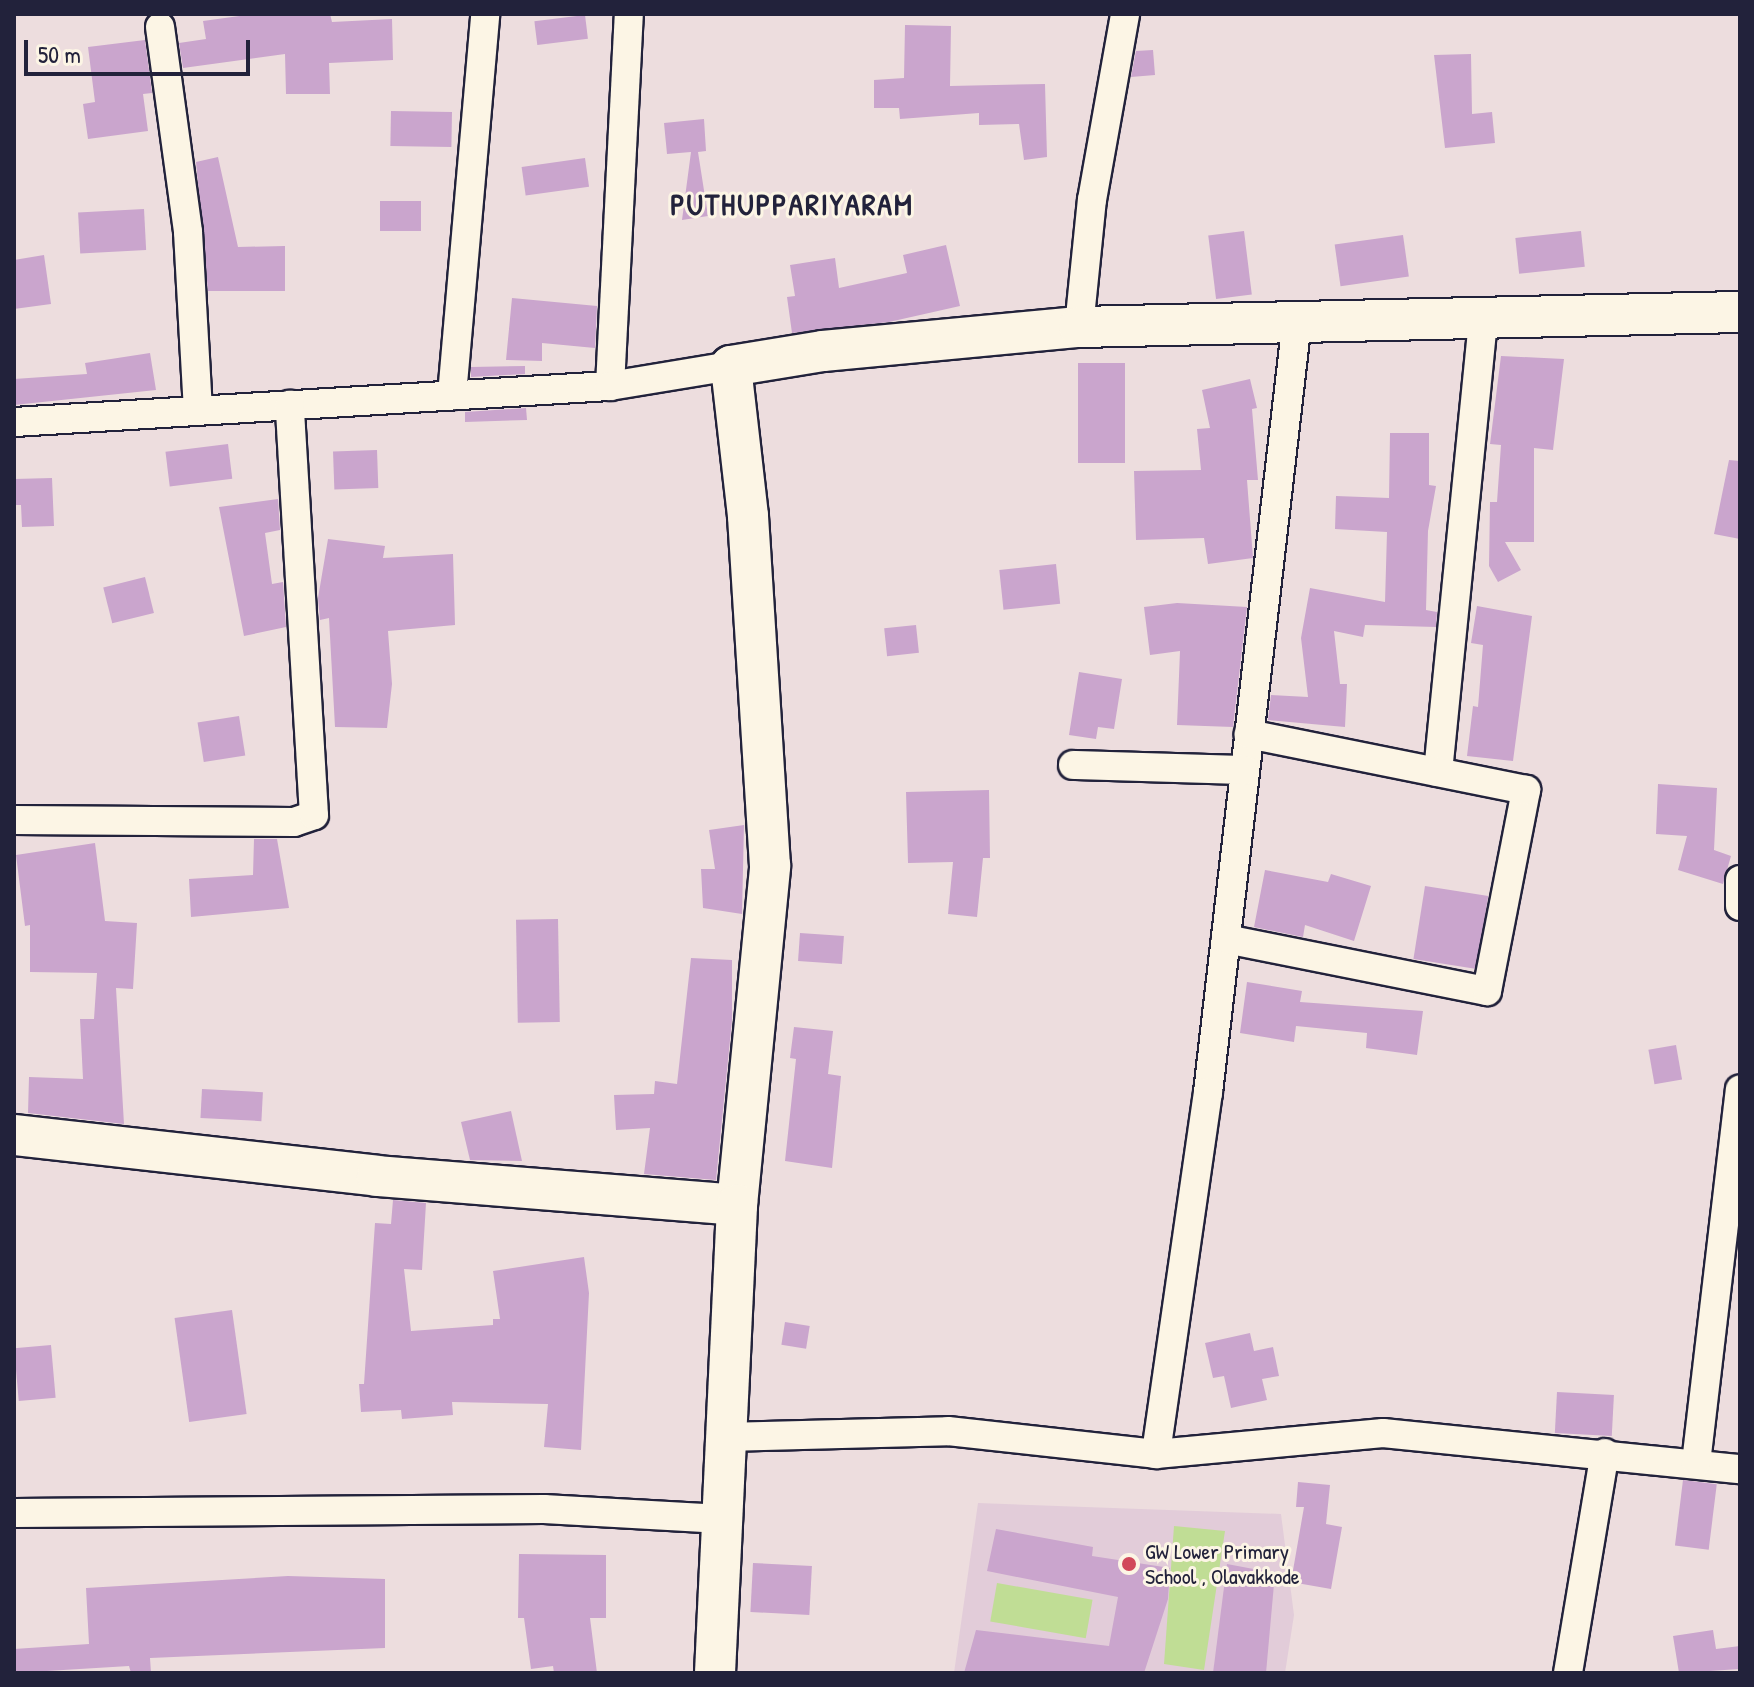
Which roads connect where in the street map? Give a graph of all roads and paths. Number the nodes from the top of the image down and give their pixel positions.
1 (485, 14) edge
2 (629, 14) edge
3 (1125, 14) edge
4 (160, 27) dead end
5 (1740, 312) edge
6 (1484, 315) junction
7 (1297, 321) junction
8 (1079, 327) junction
9 (731, 366) junction
10 (610, 386) junction
11 (452, 395) junction
12 (290, 405) junction
13 (198, 410) junction
14 (14, 422) edge
15 (1249, 734) junction
16 (1073, 765) dead end
17 (1245, 770) junction
18 (1438, 772) junction
19 (14, 820) edge
20 (1740, 880) edge
21 (1740, 906) edge
22 (1226, 939) junction
23 (1740, 1090) edge
24 (14, 1135) edge
25 (737, 1205) junction
26 (725, 1437) junction
27 (1605, 1453) junction
28 (1156, 1454) junction
29 (1696, 1463) junction
30 (1740, 1469) edge
31 (14, 1513) edge
32 (722, 1519) junction
33 (715, 1673) edge
34 (1568, 1673) edge

1 - 11 street
2 - 10 street
3 - 8 street
4 - 13 street
5 - 6 street
6 - 7 street
6 - 18 street
7 - 8 street
7 - 15 street
8 - 9 street
9 - 10 street
9 - 25 street
10 - 11 street
11 - 12 street
12 - 13 street
12 - 19 street
13 - 14 street
15 - 17 street
15 - 18 street
16 - 17 street
17 - 22 street
18 - 22 street
20 - 21 street
22 - 28 street
23 - 29 street
24 - 25 street
25 - 26 street
26 - 28 street
26 - 32 street
27 - 28 street
27 - 29 street
27 - 34 street
29 - 30 street
31 - 32 street
32 - 33 street

